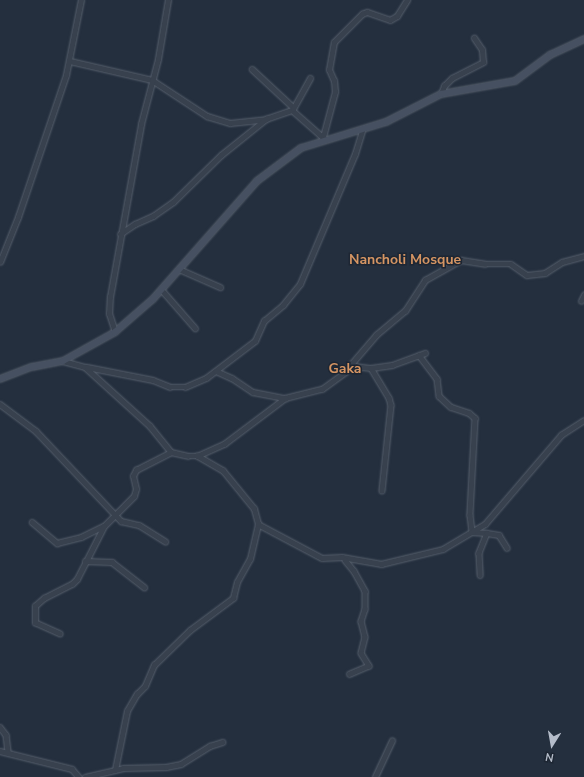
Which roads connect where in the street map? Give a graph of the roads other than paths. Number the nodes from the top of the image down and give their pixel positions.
1 (82, 0) edge
2 (168, 0) edge
3 (407, 0) edge
4 (474, 38) dead end
5 (584, 39) edge
6 (70, 61) junction
7 (252, 69) dead end
8 (310, 78) dead end
9 (152, 80) junction
10 (441, 94) junction
11 (293, 109) junction
12 (266, 118) junction
13 (362, 131) junction
14 (324, 138) junction
15 (120, 234) junction
16 (584, 256) edge
17 (0, 262) edge
18 (179, 269) junction
19 (220, 287) dead end
20 (161, 289) junction
21 (584, 295) edge
22 (581, 301) dead end
23 (195, 328) dead end
24 (115, 332) junction
25 (425, 353) dead end
26 (419, 355) junction
27 (63, 361) junction
28 (85, 367) junction
29 (371, 368) junction
30 (346, 370) junction
31 (216, 371) junction
32 (0, 379) edge
33 (284, 398) junction
34 (0, 404) edge
35 (584, 420) edge
36 (171, 452) junction
37 (197, 456) junction
38 (382, 491) dead end
39 (116, 516) junction
40 (32, 522) dead end
41 (258, 524) junction
42 (104, 526) junction
43 (472, 532) junction
44 (487, 533) junction
45 (165, 541) dead end
46 (507, 548) dead end
47 (345, 560) junction
48 (85, 561) junction
49 (480, 575) dead end
50 (144, 587) dead end
51 (60, 634) dead end
52 (350, 674) dead end
53 (0, 727) edge
54 (392, 741) dead end
55 (222, 742) dead end
56 (0, 751) edge
57 (8, 752) junction
58 (115, 770) junction
59 (79, 777) edge
60 (85, 777) edge
61 (375, 777) edge

1 - 6 street
2 - 9 street
3 - 14 street
4 - 10 street
5 - 10 street
6 - 9 street
6 - 17 street
7 - 11 street
8 - 11 street
9 - 12 street
9 - 15 street
10 - 13 street
11 - 12 street
11 - 14 street
12 - 15 street
13 - 14 street
13 - 31 street
14 - 18 street
15 - 24 street
16 - 30 street
18 - 19 street
18 - 20 street
20 - 23 street
20 - 24 street
21 - 22 street
24 - 27 street
25 - 26 street
26 - 29 street
26 - 43 street
27 - 28 street
27 - 32 street
28 - 31 street
28 - 36 street
29 - 30 street
29 - 38 street
30 - 33 street
31 - 33 street
33 - 37 street
34 - 39 street
35 - 43 street
36 - 37 street
36 - 39 street
37 - 41 street
39 - 42 street
39 - 45 street
40 - 42 street
41 - 47 street
41 - 58 street
42 - 48 street
43 - 44 street
43 - 47 street
44 - 46 street
44 - 49 street
47 - 52 street
48 - 50 street
48 - 51 street
53 - 57 street
54 - 61 street
55 - 58 street
56 - 57 street
57 - 59 street
58 - 60 street

